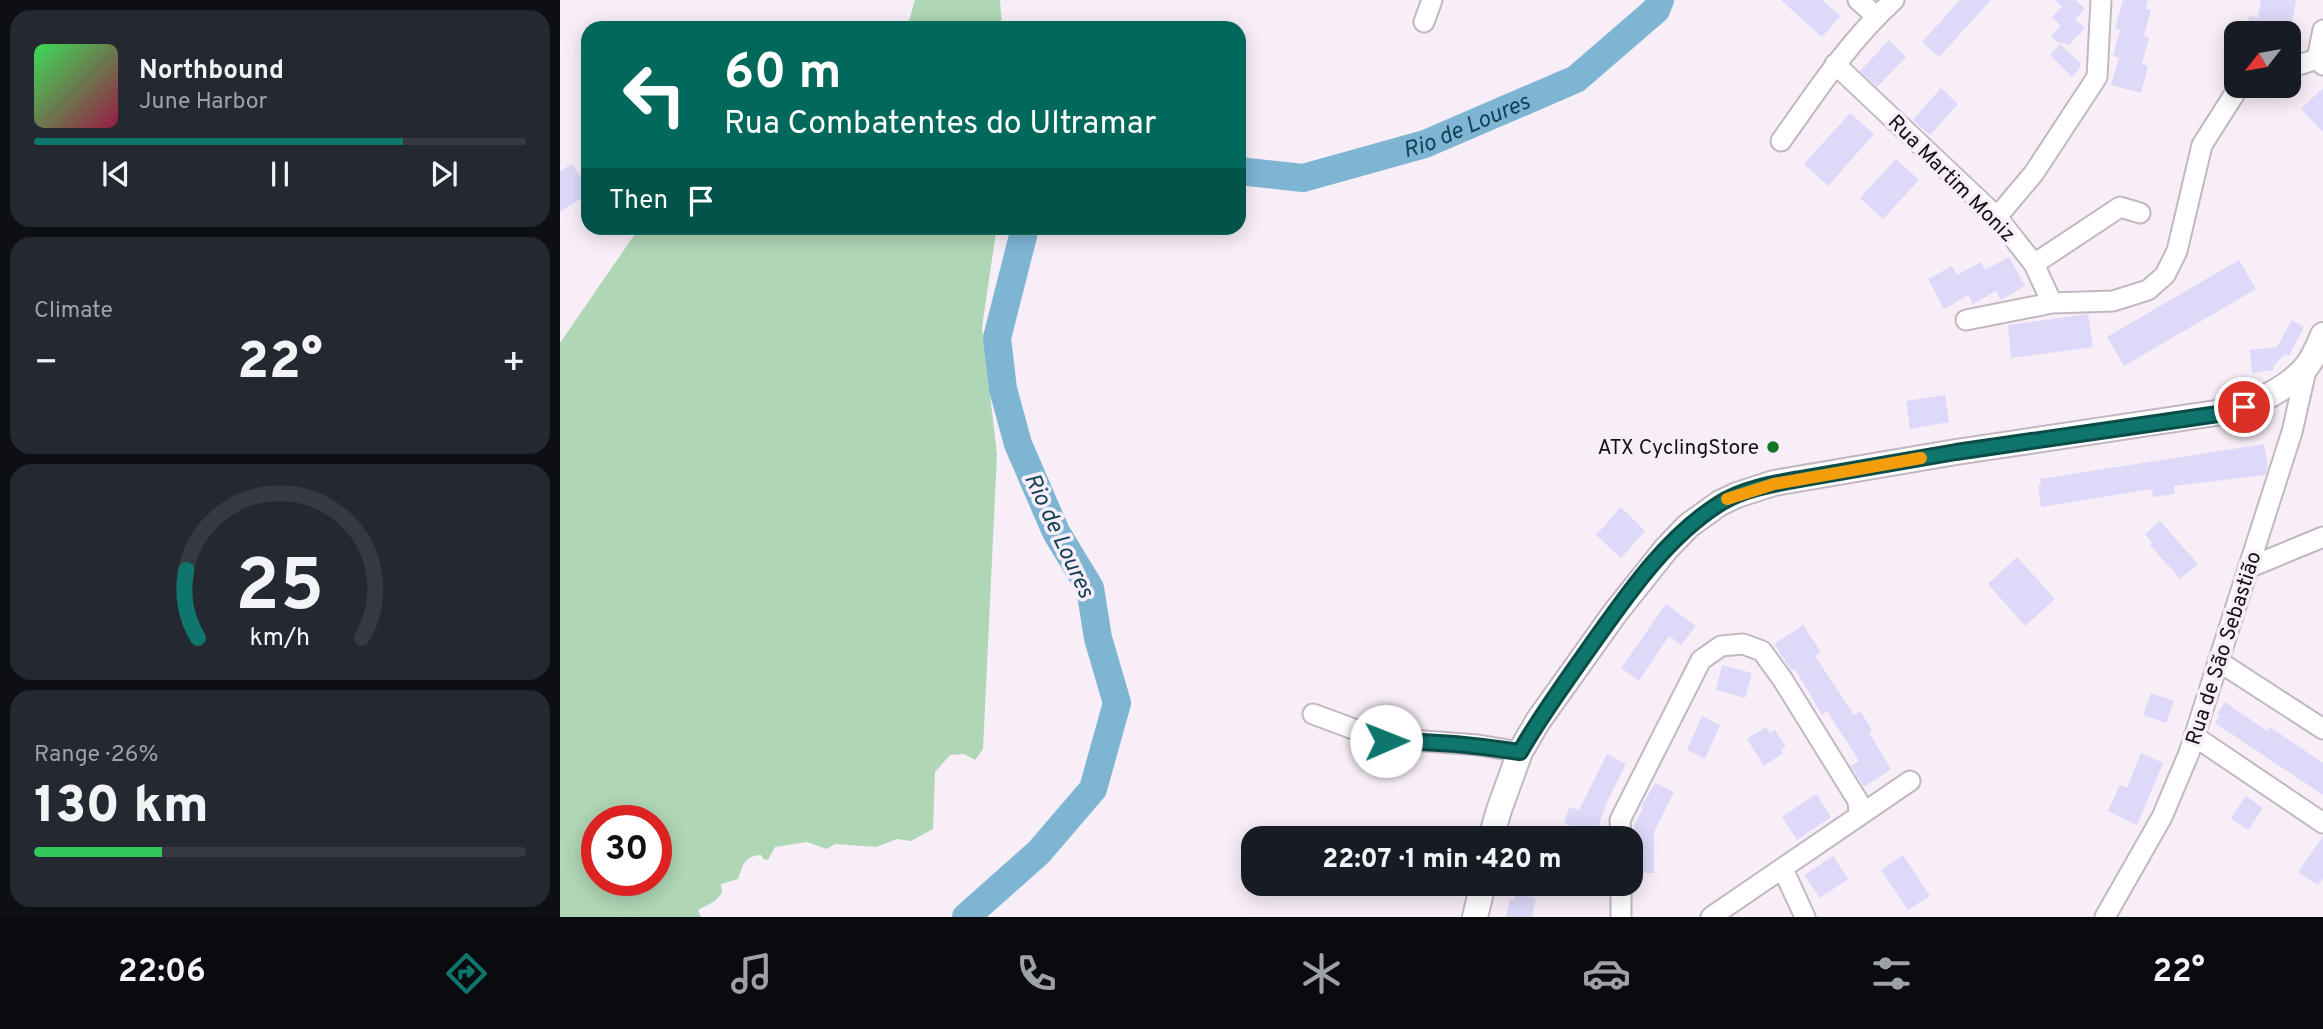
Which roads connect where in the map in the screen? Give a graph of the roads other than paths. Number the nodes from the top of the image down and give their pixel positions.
1 (1432, 0) edge
2 (1858, 0) edge
3 (1894, 0) edge
4 (2101, 0) edge
5 (1876, 16) junction
6 (1424, 22) dead end
7 (2323, 30) edge
8 (2320, 62) edge
9 (1835, 64) junction
10 (2301, 66) edge
11 (2232, 98) edge
12 (1781, 141) dead end
13 (2140, 213) dead end
14 (1997, 217) junction
15 (2034, 264) junction
16 (2052, 303) junction
17 (1966, 320) dead end
18 (2323, 335) edge
19 (2307, 366) junction
20 (2323, 537) edge
21 (2248, 568) junction
22 (2218, 661) junction
23 (1313, 714) dead end
24 (2323, 729) edge
25 (2194, 736) junction
26 (1520, 752) junction
27 (1910, 781) dead end
28 (1859, 816) junction
29 (2323, 823) edge
30 (1494, 826) edge
31 (1620, 826) edge
32 (1783, 869) junction
33 (1480, 896) edge
34 (1620, 896) edge
35 (1475, 917) edge
36 (1621, 917) edge
37 (1711, 917) edge
38 (1805, 917) edge
39 (2105, 917) edge

1 - 6 street
2 - 5 street
3 - 5 street
4 - 14 street
5 - 9 street
7 - 8 street
8 - 10 street
9 - 12 street
9 - 14 street, Rua Martim Moniz
11 - 16 street
13 - 15 street
14 - 15 street, Rua Martim Moniz
15 - 16 street, Rua Martim Moniz
16 - 17 street
18 - 19 main road
19 - 21 street, Rua de São Sebastião
19 - 26 main road
20 - 21 street
21 - 22 street, Rua de São Sebastião
22 - 24 street
22 - 25 street, Rua de São Sebastião
23 - 26 street
25 - 29 street
25 - 39 street, Rua de São Sebastião
26 - 30 main road
27 - 28 street
28 - 31 street
28 - 32 street
32 - 37 street
32 - 38 street
33 - 35 main road
34 - 36 street

